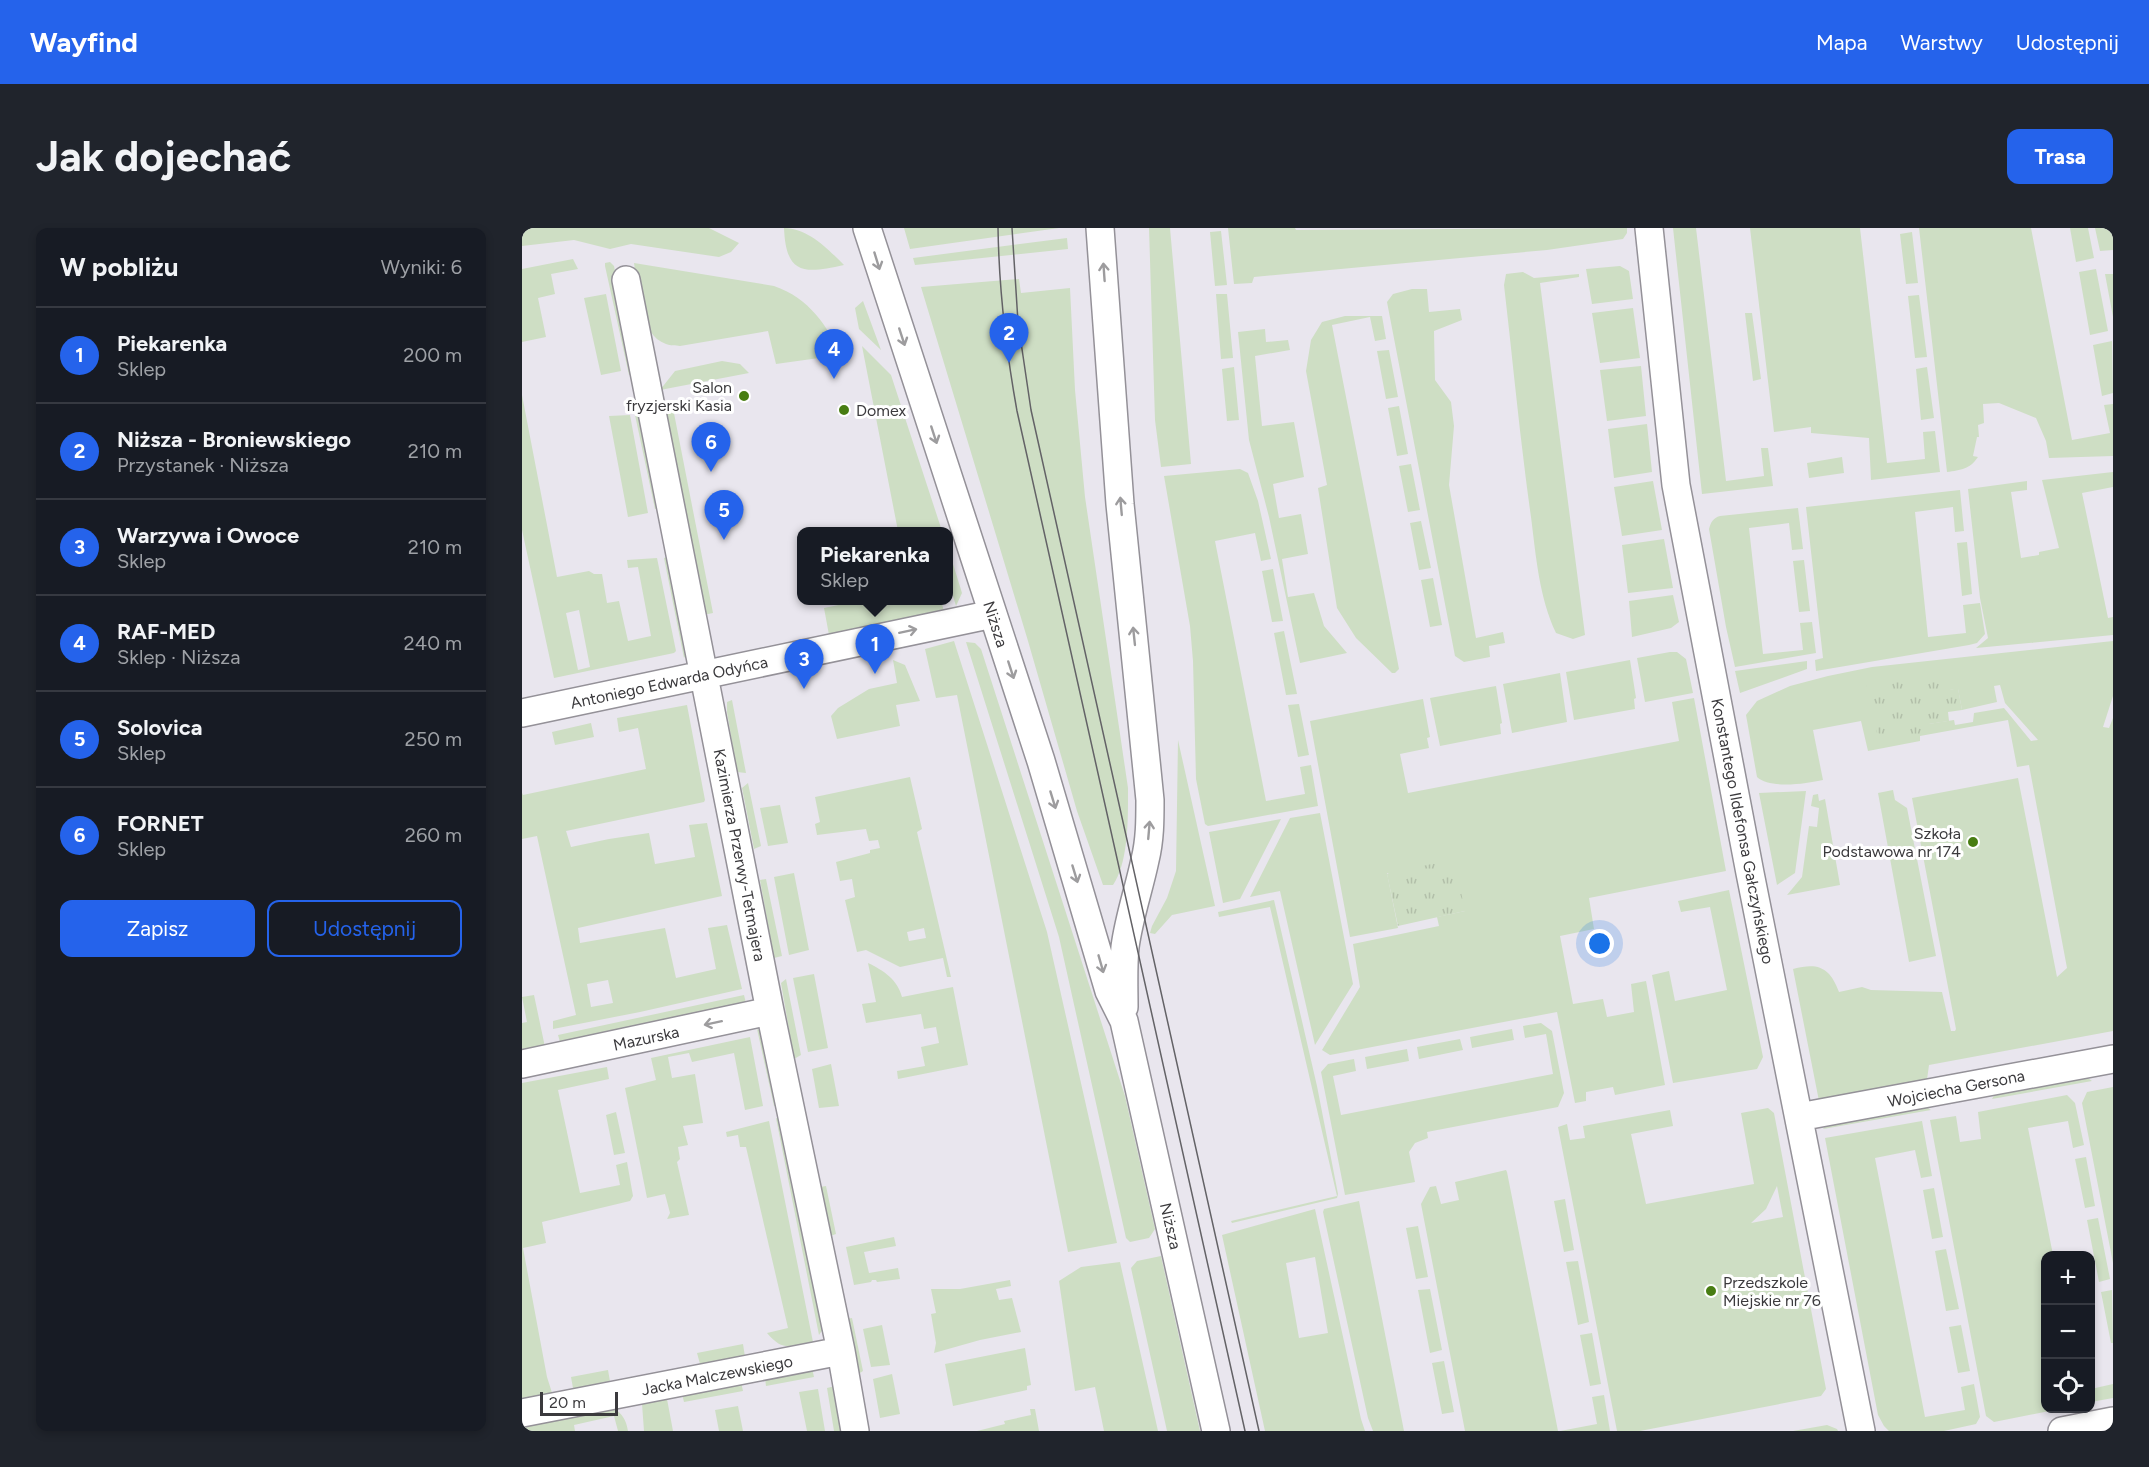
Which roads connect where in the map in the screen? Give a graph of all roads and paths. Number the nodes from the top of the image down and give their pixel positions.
1 (867, 228) edge
2 (1100, 228) edge
3 (1649, 228) edge
4 (626, 279) dead end
5 (993, 614) junction
6 (704, 674) junction
7 (522, 713) edge
8 (1085, 908) junction
9 (1130, 918) junction
10 (770, 1011) junction
11 (1124, 1021) junction
12 (2113, 1059) edge
13 (522, 1064) edge
14 (1799, 1118) junction
15 (841, 1351) junction
16 (522, 1413) edge
17 (2113, 1421) edge
18 (855, 1431) edge
19 (1216, 1431) edge
20 (1861, 1431) edge
21 (2062, 1431) edge

1 -> 5 street, Niższa
9 -> 2 street, Niższa
3 - 14 street, Konstantego Ildefonsa Gałczyńskiego
4 - 6 street, Kazimierza Przerwy-Tetmajera
6 -> 5 street, Antoniego Edwarda Odyńca
5 -> 8 street, Niższa
6 - 7 street, Antoniego Edwarda Odyńca
6 - 10 street, Kazimierza Przerwy-Tetmajera
8 - 9 street
8 -> 11 street, Niższa
9 - 11 street, Niższa
10 -> 13 street, Mazurska
10 - 15 street, Kazimierza Przerwy-Tetmajera
11 - 19 street, Niższa
12 - 14 street, Wojciecha Gersona
14 - 20 street, Konstantego Ildefonsa Gałczyńskiego
15 - 16 street, Jacka Malczewskiego
15 - 18 street, Kazimierza Przerwy-Tetmajera
17 - 21 street

